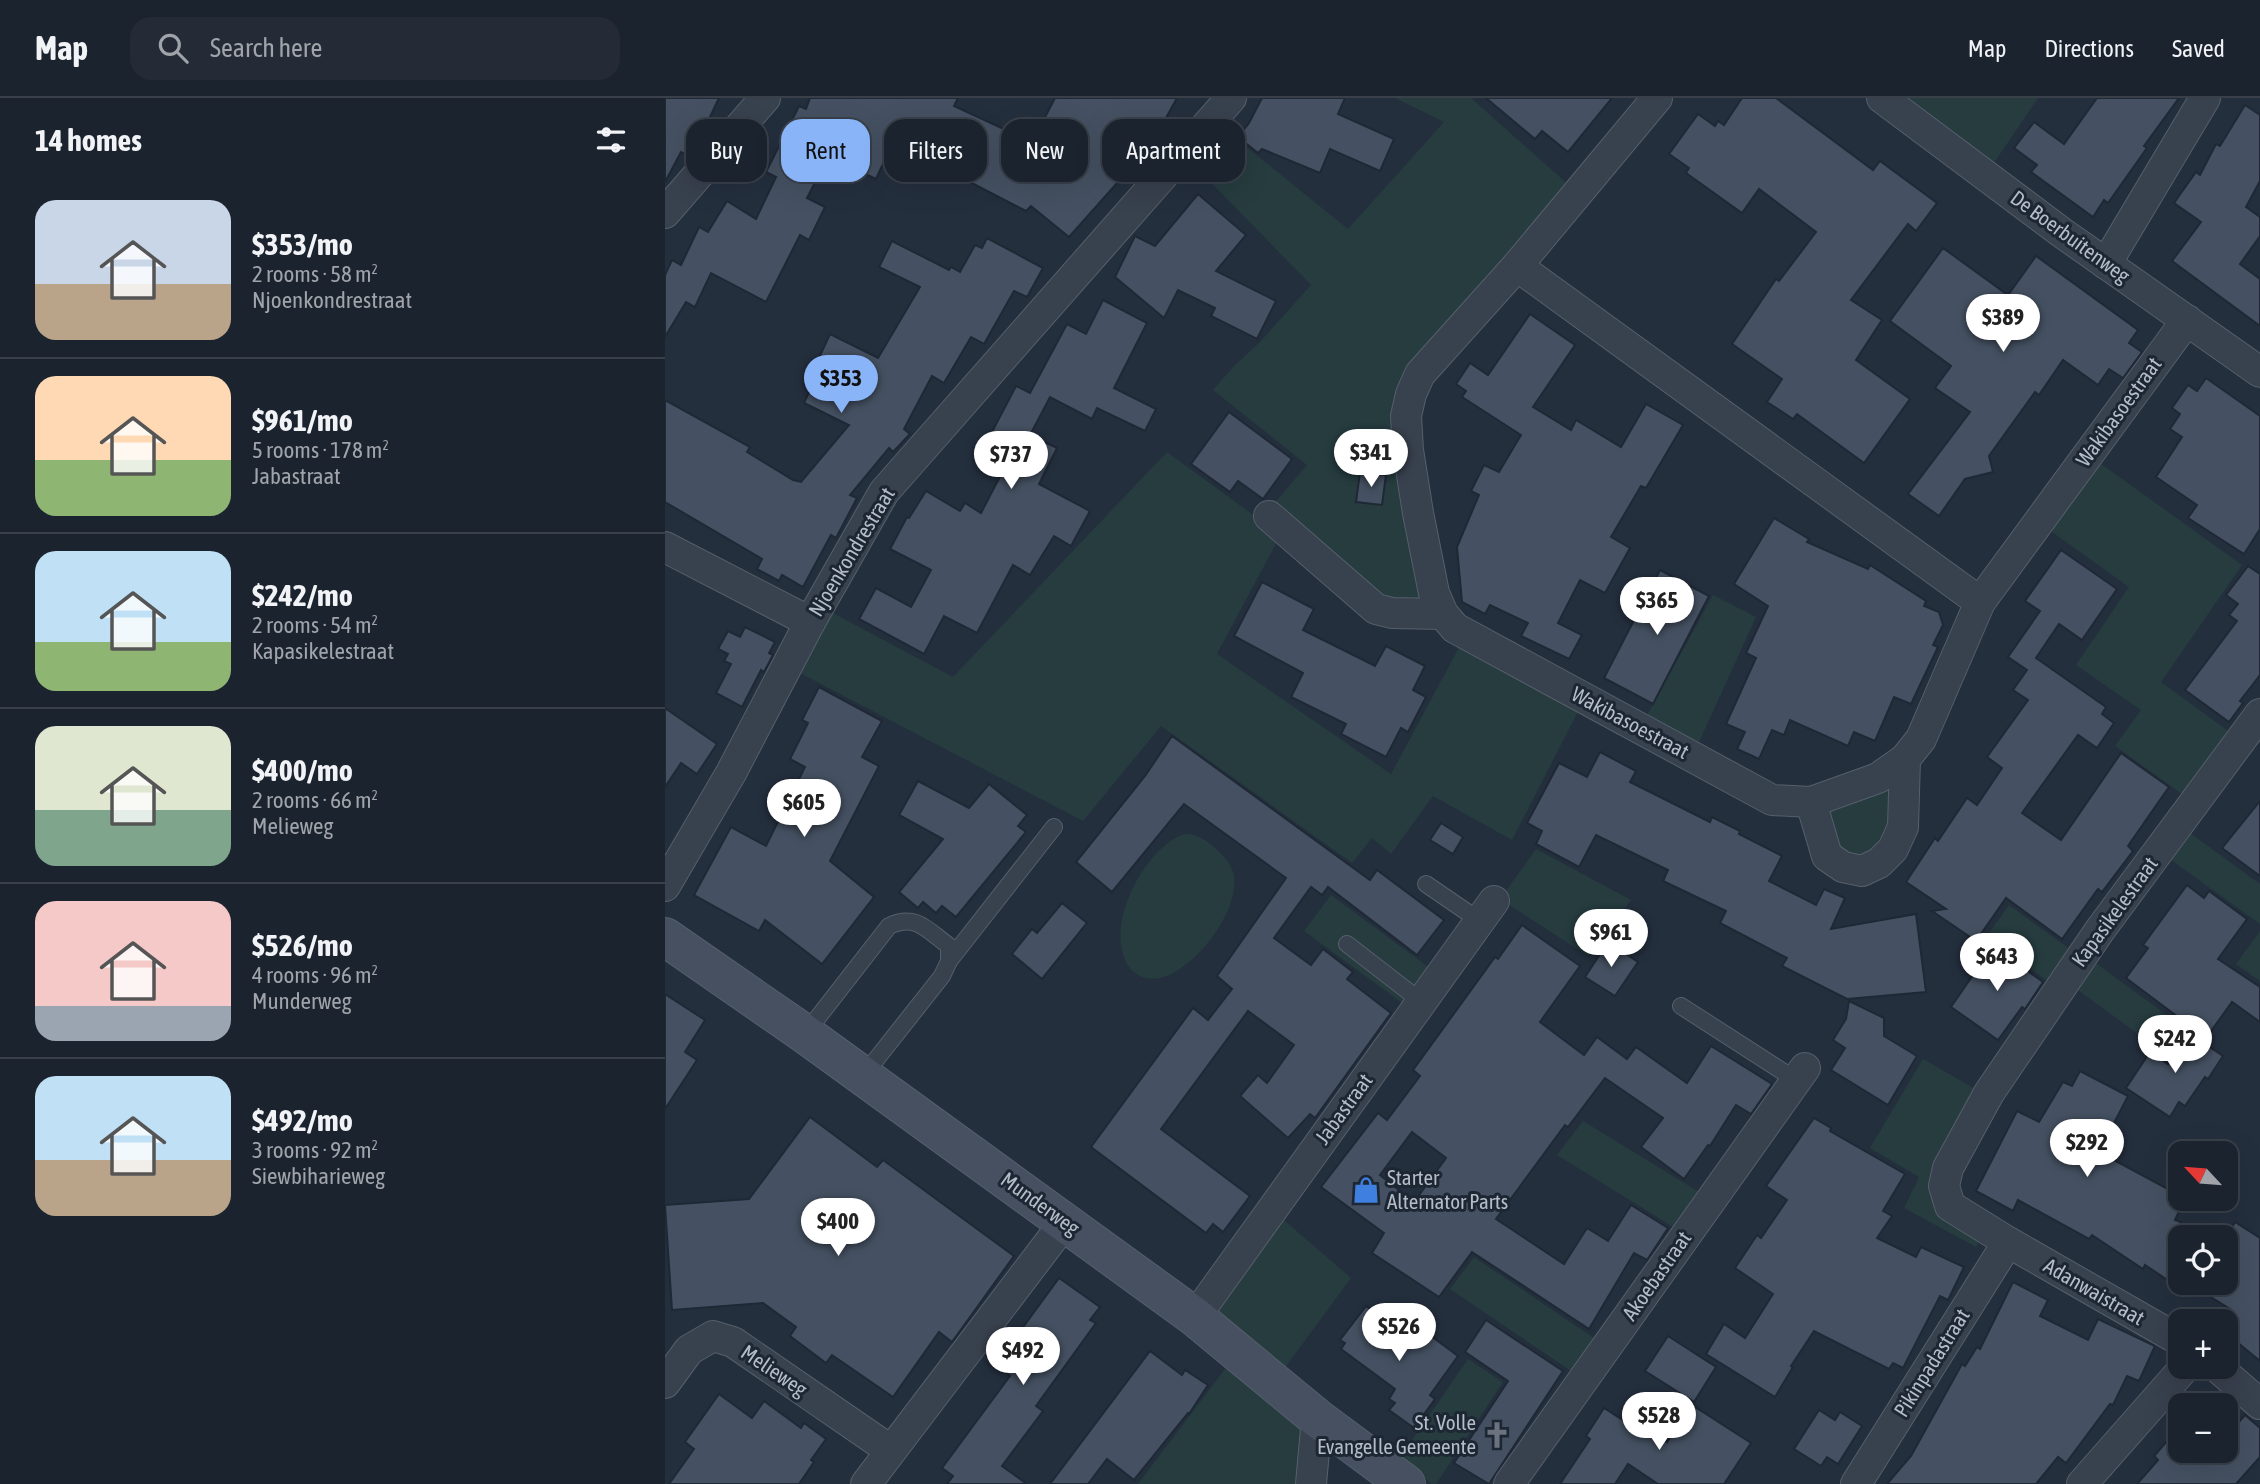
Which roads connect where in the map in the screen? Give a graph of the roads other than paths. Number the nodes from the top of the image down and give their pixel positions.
1 (765, 98) edge
2 (1231, 98) edge
3 (1657, 98) edge
4 (1882, 98) edge
5 (2205, 98) edge
6 (665, 213) edge
7 (2106, 264) junction
8 (1517, 265) junction
9 (2187, 320) junction
10 (2260, 372) edge
11 (1269, 516) dead end
12 (665, 547) edge
13 (1980, 603) junction
14 (1443, 614) junction
15 (810, 622) junction
16 (2260, 714) edge
17 (1905, 759) junction
18 (1811, 802) junction
19 (1054, 827) dead end
20 (1426, 884) dead end
21 (665, 886) edge
22 (1487, 911) joint
23 (665, 937) edge
24 (1347, 944) dead end
25 (949, 961) junction
26 (1422, 1002) junction
27 (1681, 1006) dead end
28 (805, 1034) junction
29 (1801, 1074) joint
30 (863, 1077) junction
31 (1065, 1222) junction
32 (2007, 1242) junction
33 (1195, 1317) junction
34 (2168, 1334) edge
35 (2174, 1379) edge
36 (2231, 1379) edge
37 (665, 1383) edge
38 (2260, 1404) edge
39 (1317, 1418) junction
40 (890, 1450) junction
41 (866, 1484) edge
42 (1311, 1484) edge
43 (1406, 1484) edge
44 (1509, 1484) edge
45 (1856, 1484) edge
46 (2082, 1484) edge

1 - 6 street
2 - 15 street, Njoenkondrestraat
3 - 8 street
4 - 7 street, De Boerbuitenweg
5 - 7 street
7 - 9 street, De Boerbuitenweg
8 - 13 street
8 - 14 street
9 - 10 street, De Boerbuitenweg
9 - 13 street, Wakibasoestraat
11 - 14 street
12 - 15 street
13 - 17 street, Wakibasoestraat
14 - 18 street, Wakibasoestraat
15 - 21 street, Njoenkondrestraat
16 - 32 street, Kapasikelestraat
17 - 18 street, Wakibasoestraat
17 - 18 street
19 - 25 lane
20 - 22 lane
22 - 26 street, Jabastraat
23 - 28 street, Munderweg
24 - 26 lane
25 - 28 lane
25 - 30 lane
26 - 33 street, Jabastraat
27 - 29 lane
28 - 30 street, Munderweg
29 - 44 street, Akoebastraat
30 - 31 street, Munderweg
31 - 33 street, Munderweg
31 - 40 street
32 - 34 street, Adanwaistraat
32 - 45 street, Pikinpadastraat
33 - 39 street, Munderweg
35 - 46 street
36 - 38 street
37 - 40 street, Melieweg
39 - 42 street
39 - 43 street, Munderweg
40 - 41 street

